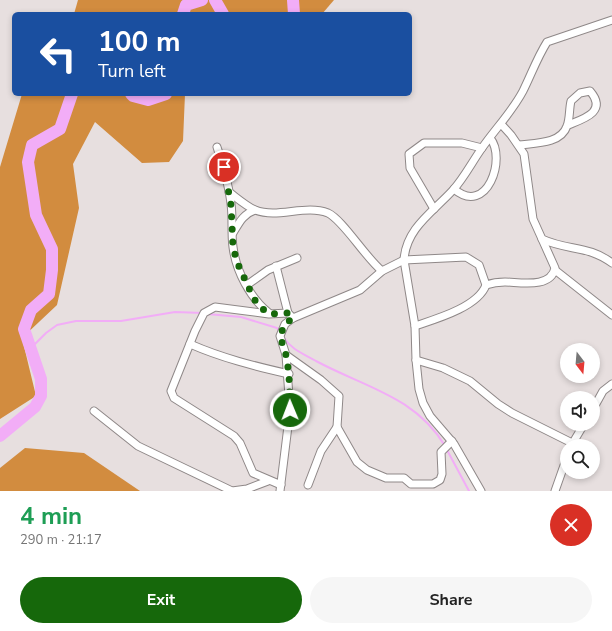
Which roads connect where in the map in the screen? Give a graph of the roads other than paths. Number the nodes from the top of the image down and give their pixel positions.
1 (612, 20) edge
2 (501, 124) junction
3 (568, 125) junction
4 (490, 138) junction
5 (519, 146) junction
6 (218, 147) dead end
7 (482, 148) junction
8 (454, 189) junction
9 (229, 192) junction
10 (255, 210) junction
11 (434, 210) junction
12 (233, 234) junction
13 (542, 239) junction
14 (297, 258) dead end
15 (404, 260) junction
16 (612, 263) edge
17 (276, 266) junction
18 (555, 270) junction
19 (382, 271) junction
20 (247, 284) junction
21 (486, 285) junction
22 (269, 314) junction
23 (290, 315) junction
24 (612, 315) edge
25 (415, 326) junction
26 (190, 344) junction
27 (286, 355) junction
28 (416, 360) junction
29 (289, 374) junction
30 (612, 384) edge
31 (600, 396) edge
32 (94, 411) dead end
33 (337, 427) junction
34 (561, 439) edge
35 (450, 443) junction
36 (560, 477) edge
37 (268, 480) junction
38 (308, 485) dead end
39 (281, 488) edge
40 (480, 491) edge
41 (555, 491) edge

1 - 2 street
2 - 4 street
2 - 5 street
3 - 3 street
3 - 5 street
4 - 7 street
4 - 8 street
5 - 13 street
6 - 9 street
7 - 8 street
7 - 11 street
8 - 11 street
9 - 10 street
9 - 12 street
10 - 12 street
10 - 19 street
11 - 15 street
12 - 20 street
13 - 16 street
13 - 18 street
14 - 17 street
15 - 19 street
15 - 21 street
15 - 25 street
17 - 20 street
17 - 23 street
18 - 21 street
18 - 24 street
19 - 23 street
20 - 22 street
21 - 25 street
22 - 23 street
22 - 26 street
23 - 27 street
25 - 28 street
26 - 29 street
26 - 37 street
27 - 29 street
27 - 33 street
28 - 34 street
28 - 35 street
29 - 39 street
30 - 31 street
32 - 37 street
33 - 35 street
33 - 38 street
35 - 40 street
36 - 41 street
37 - 39 street

